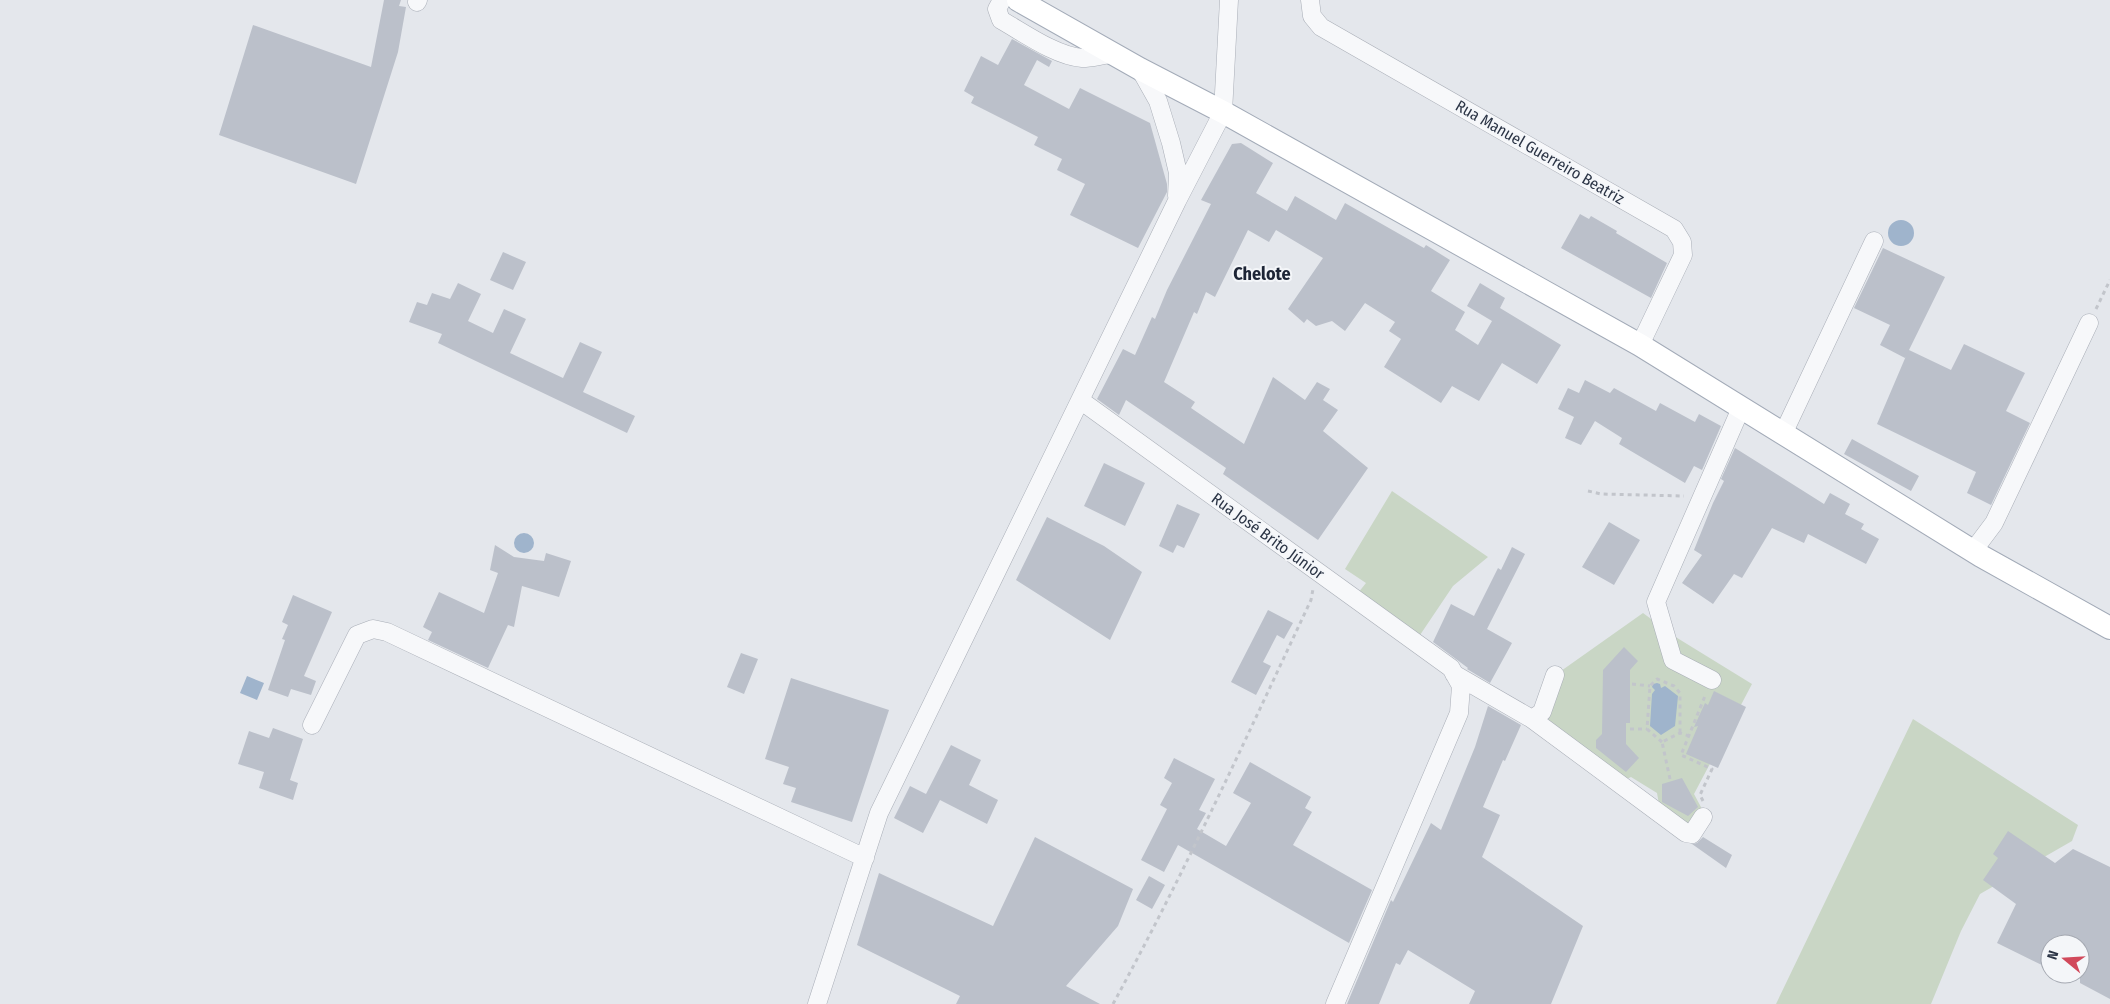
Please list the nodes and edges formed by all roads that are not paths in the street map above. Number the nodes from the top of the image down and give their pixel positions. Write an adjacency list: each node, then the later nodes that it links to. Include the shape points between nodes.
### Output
1 (1018, 0): 5 (main road)
2 (1228, 0): 7 (street)
3 (1310, 0): 11 (street, Rua Manuel Guerreiro Beatriz, via 1312,16 1321,27 1674,229 1682,242 1683,255)
4 (998, 7): 5 (street, via 1062,53 1084,58)
5 (1113, 54): 6 (main road)
6 (1140, 69): 7 (main road); 8 (street, via 1158,101 1171,144 1178,173)
7 (1223, 112): 8 (street); 11 (main road)
8 (1177, 201): 12 (street)
9 (1874, 241): 14 (street)
10 (2089, 323): 15 (street, via 1994,523)
11 (1640, 345): 13 (main road)
12 (1080, 400): 17 (street, Rua José Brito Júnior); 23 (street, via 879,813)
13 (1742, 408): 14 (main road); 19 (street, via 1656,602 1673,660)
14 (1783, 434): 15 (main road)
15 (1973, 551): 16 (main road)
16 (2110, 628)
17 (1454, 674): 20 (street, Rua José Brito Júnior); 25 (street, via 1461,686 1459,714)
18 (1555, 675): 20 (street, via 1542,712)
19 (1712, 680)
20 (1532, 719): 22 (street, Rua José Brito Júnior, via 1686,833 1692,834)
21 (312, 725): 23 (street, via 357,636 373,629 386,632)
22 (1702, 817)
23 (865, 858): 24 (street)
24 (817, 1004)
25 (1335, 1004)

